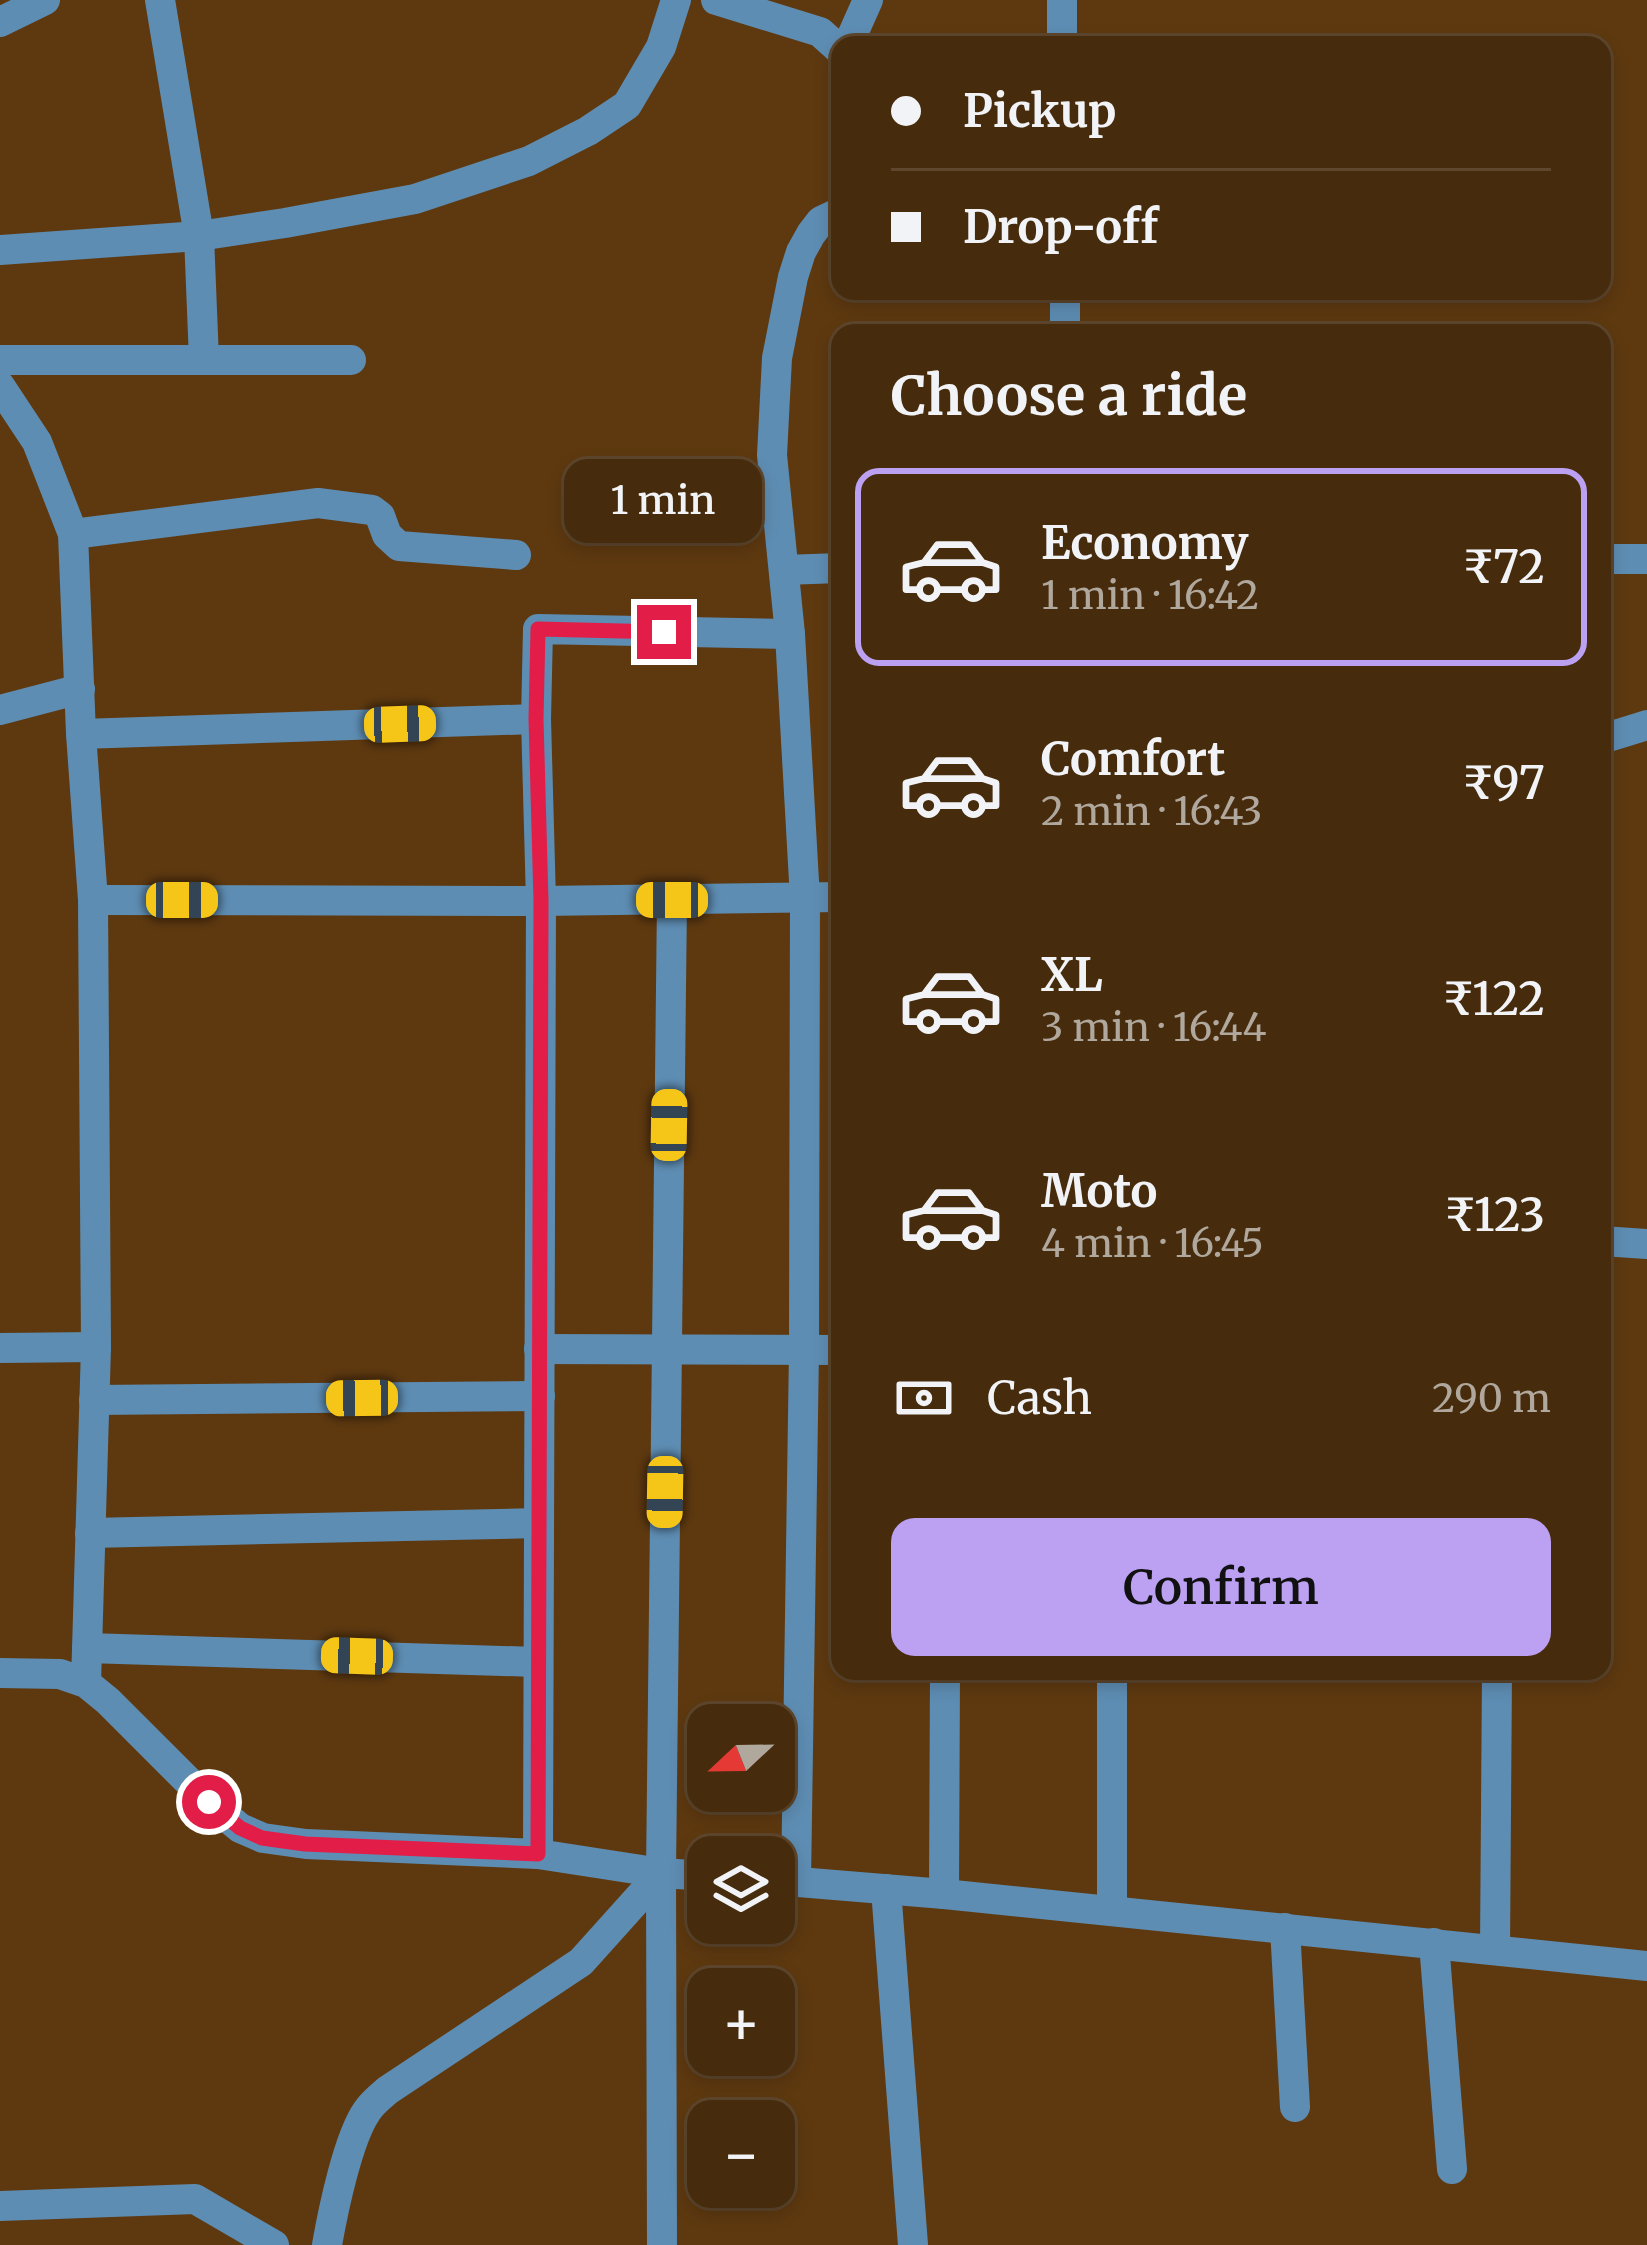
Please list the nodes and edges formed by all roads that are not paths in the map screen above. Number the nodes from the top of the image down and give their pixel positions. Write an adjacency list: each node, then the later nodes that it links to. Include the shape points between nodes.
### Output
1 (45, 0): 7 (street)
2 (160, 0): 12 (street)
3 (676, 0): 12 (street, via 661,47 627,105 529,161 415,199)
4 (716, 0): 10 (street)
5 (868, 0): 8 (street)
6 (1062, 0): 9 (street)
7 (0, 22)
8 (852, 36)
9 (1062, 36)
10 (831, 42)
11 (831, 216): 23 (street, via 800,252 777,358 772,455)
12 (199, 236): 13 (street); 15 (street)
13 (0, 250)
14 (0, 360): 15 (street)
15 (204, 360): 16 (street)
16 (351, 360)
17 (0, 386): 18 (street, via 38,442)
18 (73, 534): 19 (street, via 318,503 371,510 399,546); 25 (street)
19 (516, 555)
20 (1611, 559): 21 (street)
21 (1647, 559)
22 (831, 568): 23 (street)
23 (784, 570): 24 (street)
24 (790, 634): 27 (street, via 538,629); 32 (street)
25 (80, 689): 26 (street); 29 (street)
26 (0, 710)
27 (536, 719): 29 (street); 35 (street)
28 (1647, 724): 30 (street)
29 (81, 734): 33 (street)
30 (1611, 736)
31 (831, 898): 32 (street)
32 (805, 899): 34 (street); 42 (street)
33 (93, 900): 35 (street); 38 (street)
34 (672, 900): 35 (street); 41 (street)
35 (541, 901): 40 (street)
36 (1611, 1242): 37 (street)
37 (1647, 1244)
38 (95, 1347): 39 (street); 45 (street)
39 (0, 1348)
40 (539, 1349): 41 (street); 44 (street)
41 (667, 1350): 42 (street); 57 (street)
42 (804, 1350): 43 (street); 55 (street)
43 (831, 1350)
44 (539, 1396): 45 (street); 46 (street)
45 (94, 1400): 47 (street)
46 (539, 1523): 47 (street); 49 (street)
47 (90, 1533): 48 (street)
48 (87, 1648): 49 (street); 54 (street)
49 (537, 1661): 56 (street)
50 (0, 1673): 54 (street)
51 (945, 1680): 61 (street)
52 (1112, 1680): 62 (street)
53 (1496, 1680): 65 (street)
54 (86, 1683): 56 (street, via 209,1802 262,1838)
55 (787, 1836)
56 (538, 1854): 57 (street)
57 (661, 1873): 58 (street); 71 (street, via 581,1962 368,2108); 72 (street)
58 (687, 1875)
59 (795, 1882): 60 (street)
60 (886, 1888): 61 (street); 73 (street)
61 (944, 1894): 62 (street)
62 (1112, 1911): 63 (street)
63 (1285, 1928): 64 (street); 67 (street)
64 (1435, 1943): 65 (street); 68 (street)
65 (1495, 1949): 66 (street)
66 (1647, 1966)
67 (1294, 2107)
68 (1452, 2169)
69 (0, 2206): 70 (street, via 195,2199)
70 (274, 2245)
71 (327, 2245)
72 (662, 2245)
73 (913, 2245)

